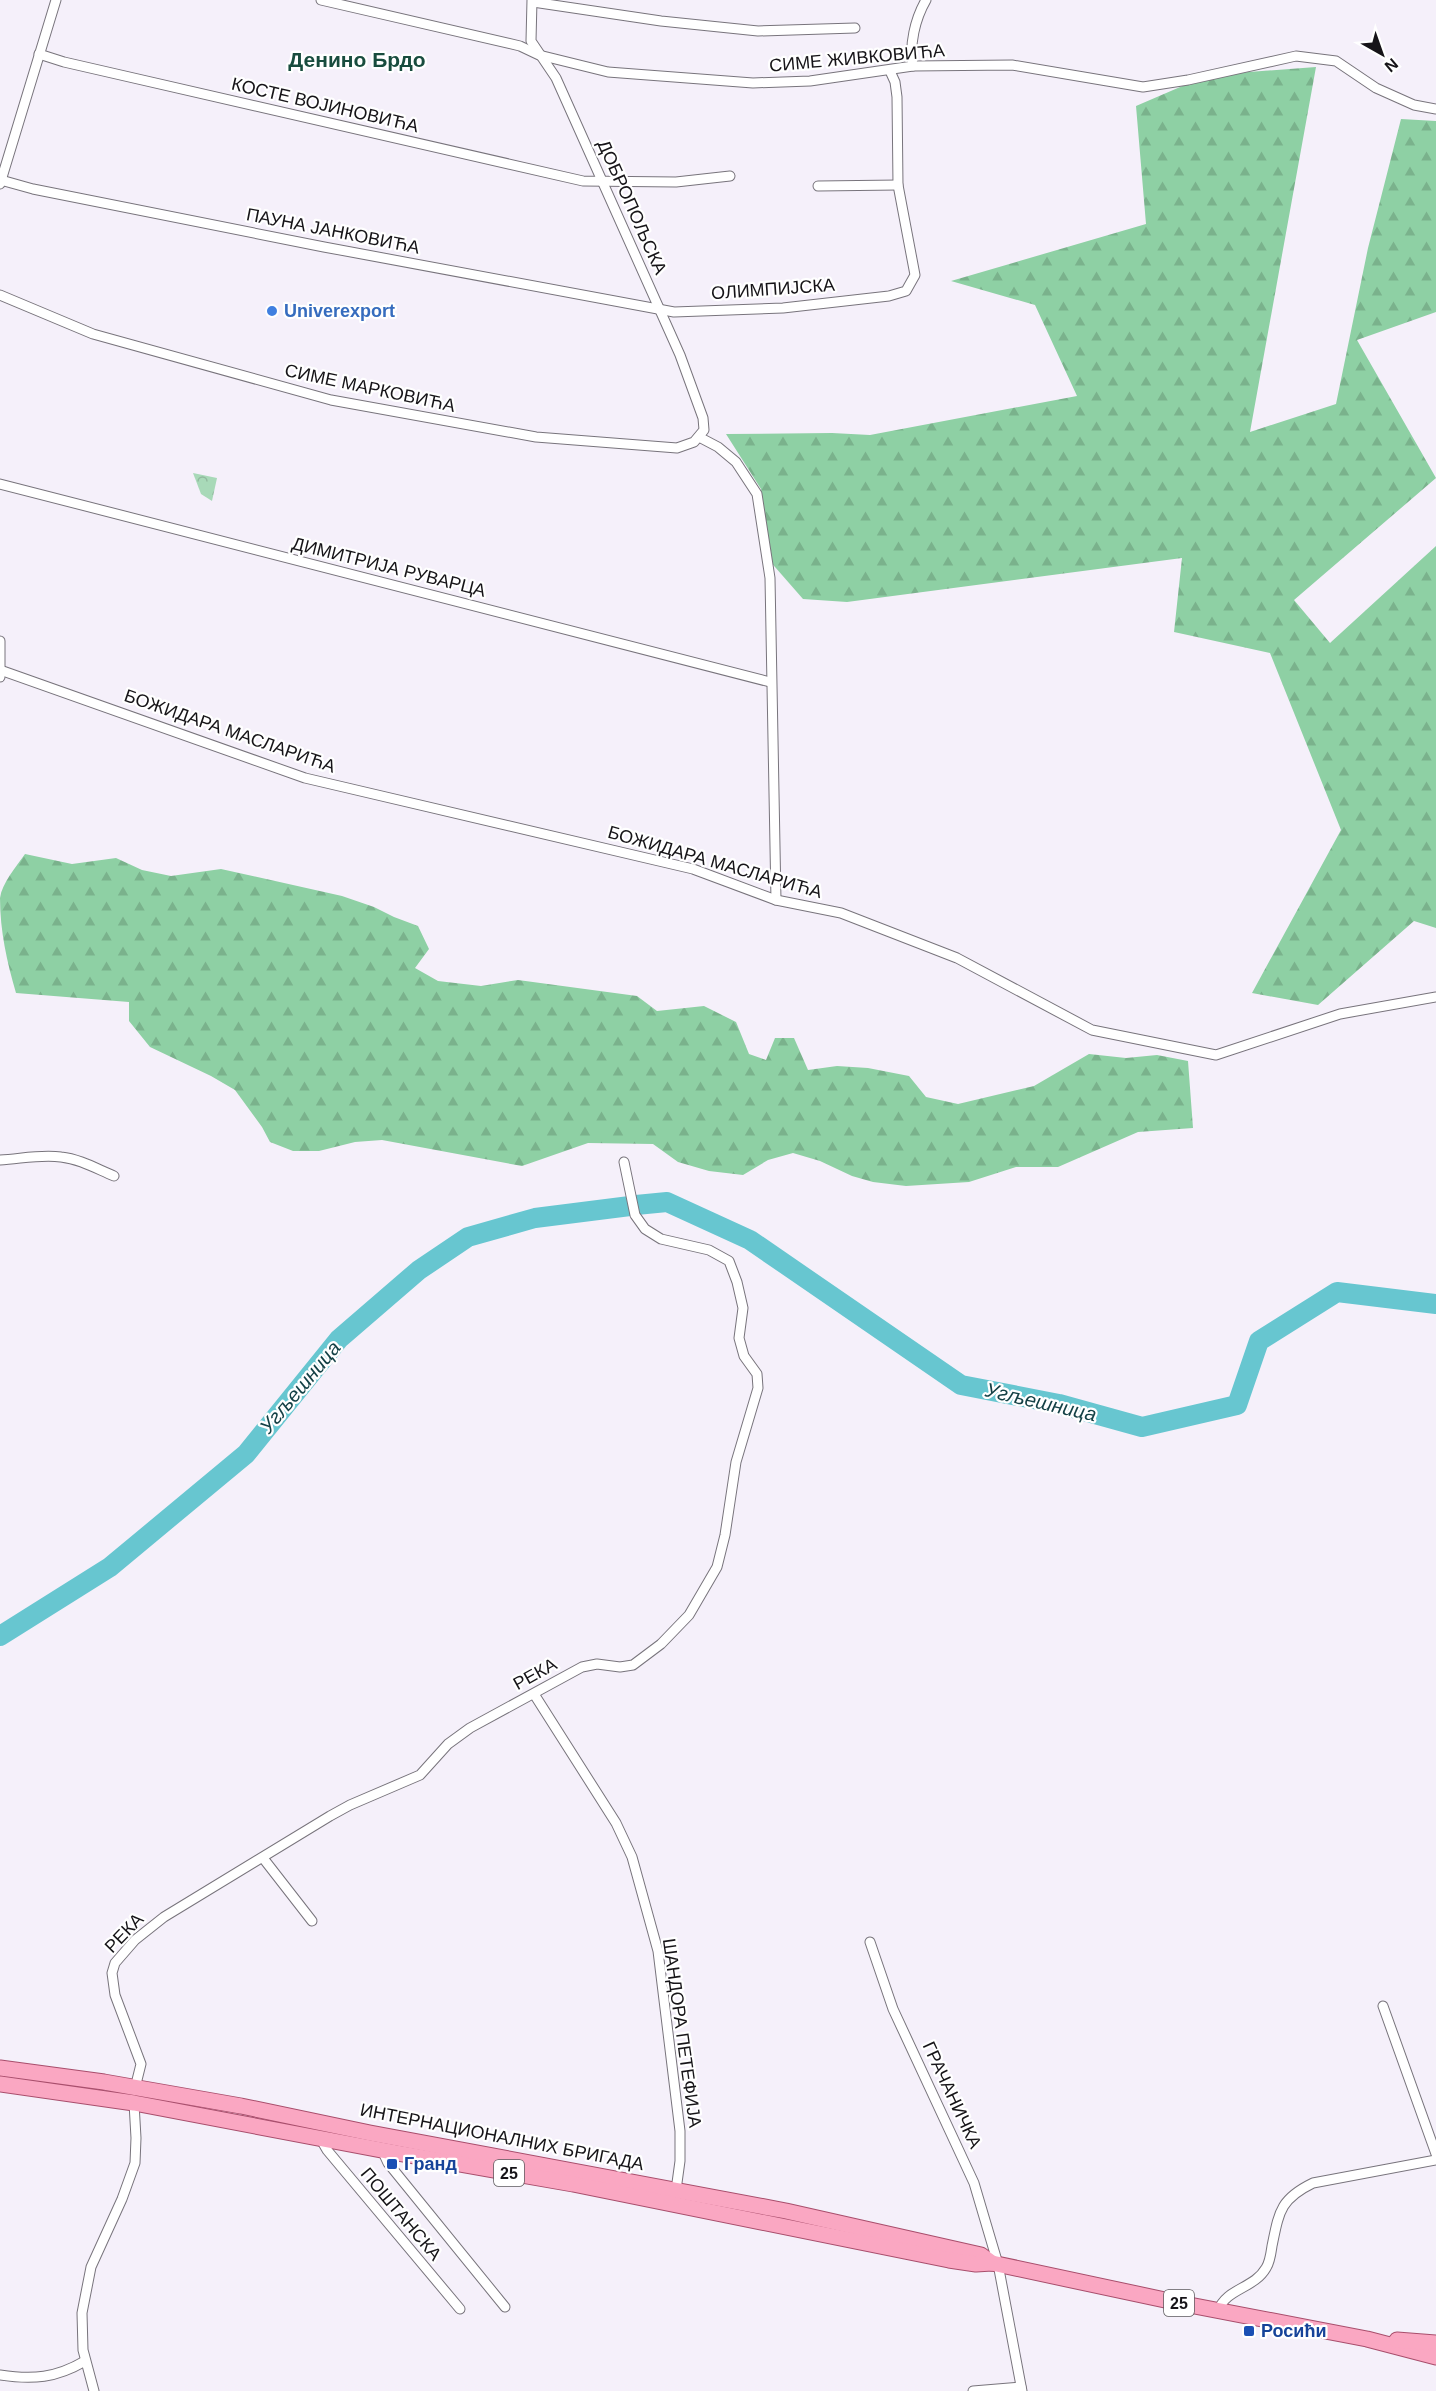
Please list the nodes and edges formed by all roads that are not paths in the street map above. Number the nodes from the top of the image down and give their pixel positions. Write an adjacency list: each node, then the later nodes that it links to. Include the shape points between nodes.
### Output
1 (57, 0): 6 (street)
2 (321, 0): 7 (street, СИМЕ ЖИВКОВИЋА, via 520,46)
3 (926, 0): 8 (street, via 916,22)
4 (532, 1): 5 (street, via 759,31); 7 (street, ДОБРОПОЉСКА, via 531,41)
5 (855, 28)
6 (39, 54): 12 (street); 13 (street, КОСТЕ ВОЈИНОВИЋА, via 64,63 537,171)
7 (539, 55): 9 (street, СИМЕ ЖИВКОВИЋА, via 608,72 753,83); 13 (street, ДОБРОПОЉСКА, via 556,78)
8 (913, 66): 9 (street, СИМЕ ЖИВКОВИЋА); 10 (street, СИМЕ ЖИВКОВИЋА, via 1012,65 1143,87 1296,56 1336,60 1376,88)
9 (890, 71): 14 (street, via 897,97)
10 (1436, 110)
11 (730, 176): 13 (street, КОСТЕ ВОЈИНОВИЋА, via 676,182)
12 (1, 182): 17 (street, ПАУНА ЈАНКОВИЋА, via 324,247)
13 (604, 182): 17 (street, ДОБРОПОЉСКА)
14 (898, 185): 15 (street); 17 (street, ОЛИМПИЈСКА, via 915,275 906,291 783,308 674,312)
15 (818, 186)
16 (0, 295): 18 (street, СИМЕ МАРКОВИЋА, via 93,334 331,400 536,437 677,448 694,442)
17 (659, 308): 18 (street, ДОБРОПОЉСКА, via 703,418)
18 (701, 434): 22 (street, via 736,462 758,494 770,579)
19 (0, 484): 22 (street, ДИМИТРИЈА РУВАРЦА)
20 (0, 641): 21 (street)
21 (0, 672): 23 (street, БОЖИДАРА МАСЛАРИЋА, via 305,778 693,869)
22 (770, 682): 23 (street)
23 (776, 900): 24 (street, БОЖИДАРА МАСЛАРИЋА, via 842,913 957,958 1092,1030 1216,1055 1340,1014)
24 (1436, 997)
25 (0, 1160): 27 (street, via 62,1157)
26 (624, 1162): 28 (street, РЕКА, via 635,1215 645,1229 661,1239 708,1250 729,1260 743,1308 738,1338 744,1356 758,1374 758,1388 736,1462 717,1567 689,1615 662,1644 633,1665 582,1667)
27 (114, 1176)
28 (534, 1694): 29 (street, РЕКА, via 458,1736 420,1775 350,1805); 41 (street, ШАНДОРА ПЕТЕФИЈА, via 616,1823 632,1857 658,1951 680,2131)
29 (263, 1858): 30 (street); 35 (street, РЕКА, via 164,1917 115,1963 115,1995 141,2064)
30 (312, 1921)
31 (870, 1942): 42 (street, ГРАЧАНИЧКА, via 893,2009 974,2183)
32 (1383, 2006): 39 (street)
33 (0, 2068): 35 (main road, ИНТЕРНАЦИОНАЛНИХ БРИГАДА / 25)
34 (0, 2084): 36 (main road, ИНТЕРНАЦИОНАЛНИХ БРИГАДА / 25)
35 (135, 2088): 36 (main road); 41 (main road, ИНТЕРНАЦИОНАЛНИХ БРИГАДА / 25)
36 (134, 2103): 37 (main road, ИНТЕРНАЦИОНАЛНИХ БРИГАДА / 25); 49 (street, via 135,2163 91,2267 82,2313)
37 (320, 2138): 38 (main road, ИНТЕРНАЦИОНАЛНИХ БРИГАДА / 25); 44 (street, ПОШТАНСКА)
38 (382, 2150): 42 (main road, ИНТЕРНАЦИОНАЛНИХ БРИГАДА / 25, via 949,2260); 43 (street, via 388,2163)
39 (1436, 2154)
40 (1436, 2160): 45 (street, via 1313,2183 1296,2191 1280,2211 1266,2269 1254,2282 1224,2299)
41 (676, 2190): 42 (main road, ИНТЕРНАЦИОНАЛНИХ БРИГАДА / 25, via 981,2255)
42 (995, 2264): 45 (main road, ИНТЕРНАЦИОНАЛНИХ БРИГАДА / 25); 51 (street, ГРАЧАНИЧКА)
43 (505, 2307)
44 (460, 2309)
45 (1218, 2311): 46 (main road, ИНТЕРНАЦИОНАЛНИХ БРИГАДА / 25)
46 (1367, 2339): 47 (main road, ИНТЕРНАЦИОНАЛНИХ БРИГАДА / 25); 48 (main road, ИНТЕРНАЦИОНАЛНИХ БРИГАДА / 25)
47 (1436, 2343)
48 (1436, 2357)
49 (85, 2361): 50 (street, via 65,2373 43,2377); 52 (street)
50 (0, 2375)
51 (1022, 2389): 53 (street)
52 (94, 2391)
53 (973, 2391)

